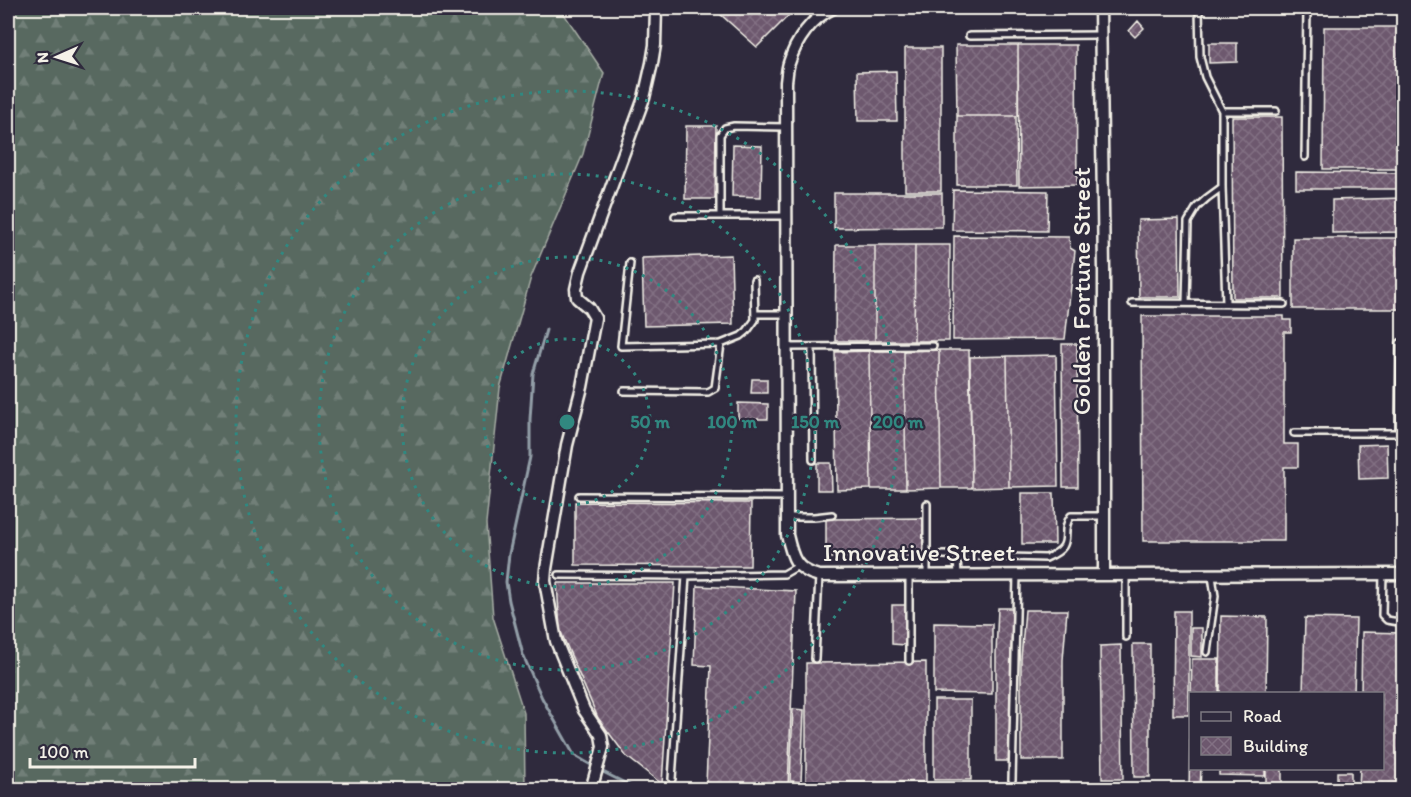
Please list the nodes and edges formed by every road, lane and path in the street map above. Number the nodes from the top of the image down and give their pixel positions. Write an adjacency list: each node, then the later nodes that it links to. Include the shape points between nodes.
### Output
1 (656, 8): 61 (street, via 655,45 645,98 576,289 577,298 595,318 567,445 545,581 556,641 584,710 603,741)
2 (833, 8): 10 (street, Innovative Street, via 813,20 789,63)
3 (1100, 8): 6 (street, Golden Fortune Street)
4 (1199, 8): 8 (lane, via 1200,57)
5 (1307, 8): 11 (lane)
6 (1101, 35): 7 (lane); 37 (street, Golden Fortune Street)
7 (969, 36)
8 (1222, 111): 9 (lane); 12 (lane)
9 (1276, 111)
10 (786, 128): 14 (lane, via 724,128 720,135); 15 (street, Innovative Street)
11 (1305, 157)
12 (1222, 187): 19 (lane, via 1197,207 1188,222); 20 (lane)
13 (675, 216): 14 (lane)
14 (720, 216): 15 (lane)
15 (786, 216): 23 (street, Innovative Street)
16 (630, 263): 25 (lane, via 621,346)
17 (754, 280): 22 (lane)
18 (1132, 303): 19 (lane)
19 (1186, 303): 20 (lane)
20 (1226, 303): 21 (lane)
21 (1284, 304)
22 (754, 314): 23 (lane); 25 (lane, via 755,320 747,331)
23 (787, 314): 27 (street, Innovative Street)
24 (1400, 343): 31 (lane)
25 (721, 344): 29 (lane, via 715,388 708,392)
26 (933, 346): 28 (lane)
27 (787, 347): 28 (lane); 34 (street, Innovative Street)
28 (812, 347): 32 (lane)
29 (624, 391)
30 (1294, 433): 31 (lane)
31 (1401, 433)
32 (813, 460)
33 (579, 496): 34 (lane)
34 (788, 497): 38 (street, Innovative Street)
35 (927, 504): 51 (lane)
36 (832, 515): 38 (lane)
37 (1104, 516): 40 (lane, via 1071,516 1066,522 1066,541 1058,553 1046,558); 46 (street, Golden Fortune Street)
38 (787, 517): 41 (street, Innovative Street, via 787,535)
39 (943, 555): 40 (lane)
40 (957, 556): 52 (lane)
41 (798, 566): 48 (lane, via 784,574); 49 (street, Innovative Street)
42 (1383, 574): 43 (street, Innovative Street); 53 (street, Innovative Street); 54 (lane, via 1382,615)
43 (1404, 574)
44 (559, 575): 48 (lane)
45 (1017, 575): 46 (street, Innovative Street); 52 (street, Innovative Street); 60 (lane)
46 (1104, 575): 47 (street, Innovative Street)
47 (1126, 575): 53 (street, Innovative Street); 55 (lane)
48 (686, 576): 59 (lane)
49 (819, 576): 50 (street, Innovative Street); 57 (lane)
50 (909, 576): 51 (street, Innovative Street); 58 (lane)
51 (927, 576): 52 (street, Innovative Street)
52 (958, 576)
53 (1212, 576): 56 (lane, via 1215,596)
54 (1404, 623)
55 (1126, 637)
56 (1208, 652)
57 (815, 659)
58 (909, 661)
59 (672, 779)
60 (1012, 780)
61 (591, 789)

